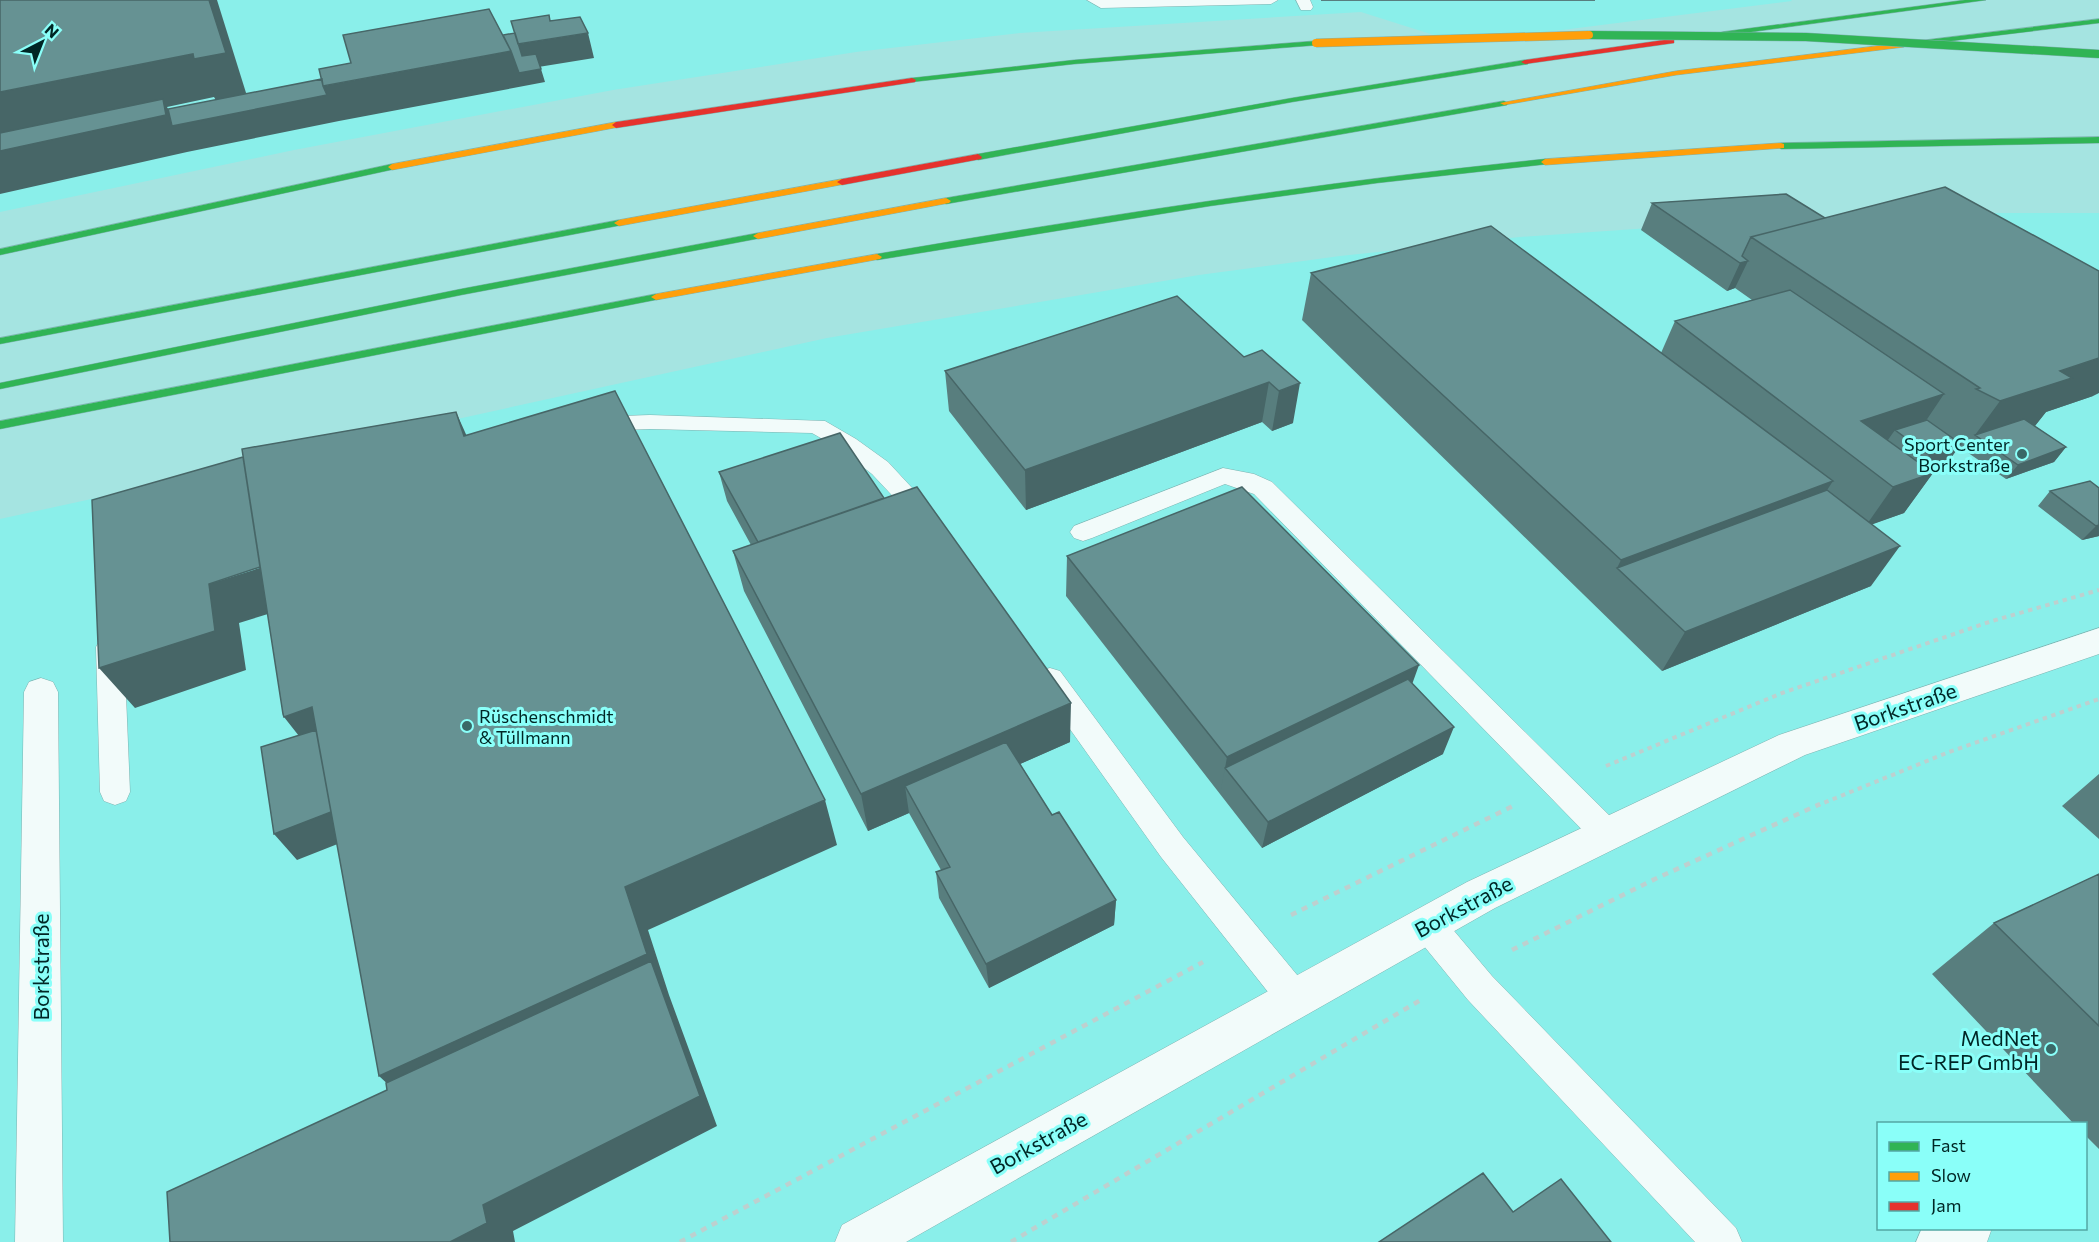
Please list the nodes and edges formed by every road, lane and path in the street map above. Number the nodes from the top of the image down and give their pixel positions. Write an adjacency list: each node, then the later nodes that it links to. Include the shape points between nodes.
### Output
1 (1094, 0): 2 (lane, via 1101,4)
2 (1271, 0)
3 (1927, 0): 5 (highway)
4 (1982, 0): 5 (highway)
5 (1912, 8): 10 (highway, via 1488,67 452,253)
6 (2099, 21): 11 (highway, via 1676,74 1130,167 461,292)
7 (2099, 54): 9 (highway, bridge, via 1741,34 1480,35 1113,57 674,115 362,174)
8 (2099, 140): 12 (highway, via 1790,145 1552,162 1358,183 1134,214 839,264)
9 (0, 252)
10 (0, 340)
11 (0, 386)
12 (0, 425)
13 (566, 425): 15 (lane, via 650,422 817,426 880,468)
14 (1083, 532): 22 (lane, via 1223,476 1263,488)
15 (941, 534)
16 (2099, 590): 22 (path, via 1992,621 1782,693)
17 (109, 625): 23 (lane)
18 (2099, 641): 24 (street, Borkstraße, via 1792,744)
19 (1032, 654): 26 (lane, via 1172,848)
20 (41, 692): 30 (street, Borkstraße)
21 (2099, 699): 27 (path, via 1853,789 1606,901)
22 (1558, 785): 24 (lane); 26 (path)
23 (115, 792)
24 (1607, 834): 25 (street, Borkstraße)
25 (1427, 924): 27 (lane); 28 (street, Borkstraße)
26 (1247, 938): 28 (lane); 31 (path)
27 (1468, 972): 33 (path); 34 (lane)
28 (1295, 999): 32 (street, Borkstraße)
29 (1968, 1230): 35 (lane)
30 (39, 1242)
31 (680, 1242)
32 (859, 1242)
33 (1011, 1242)
34 (1722, 1242)
35 (1936, 1242)

